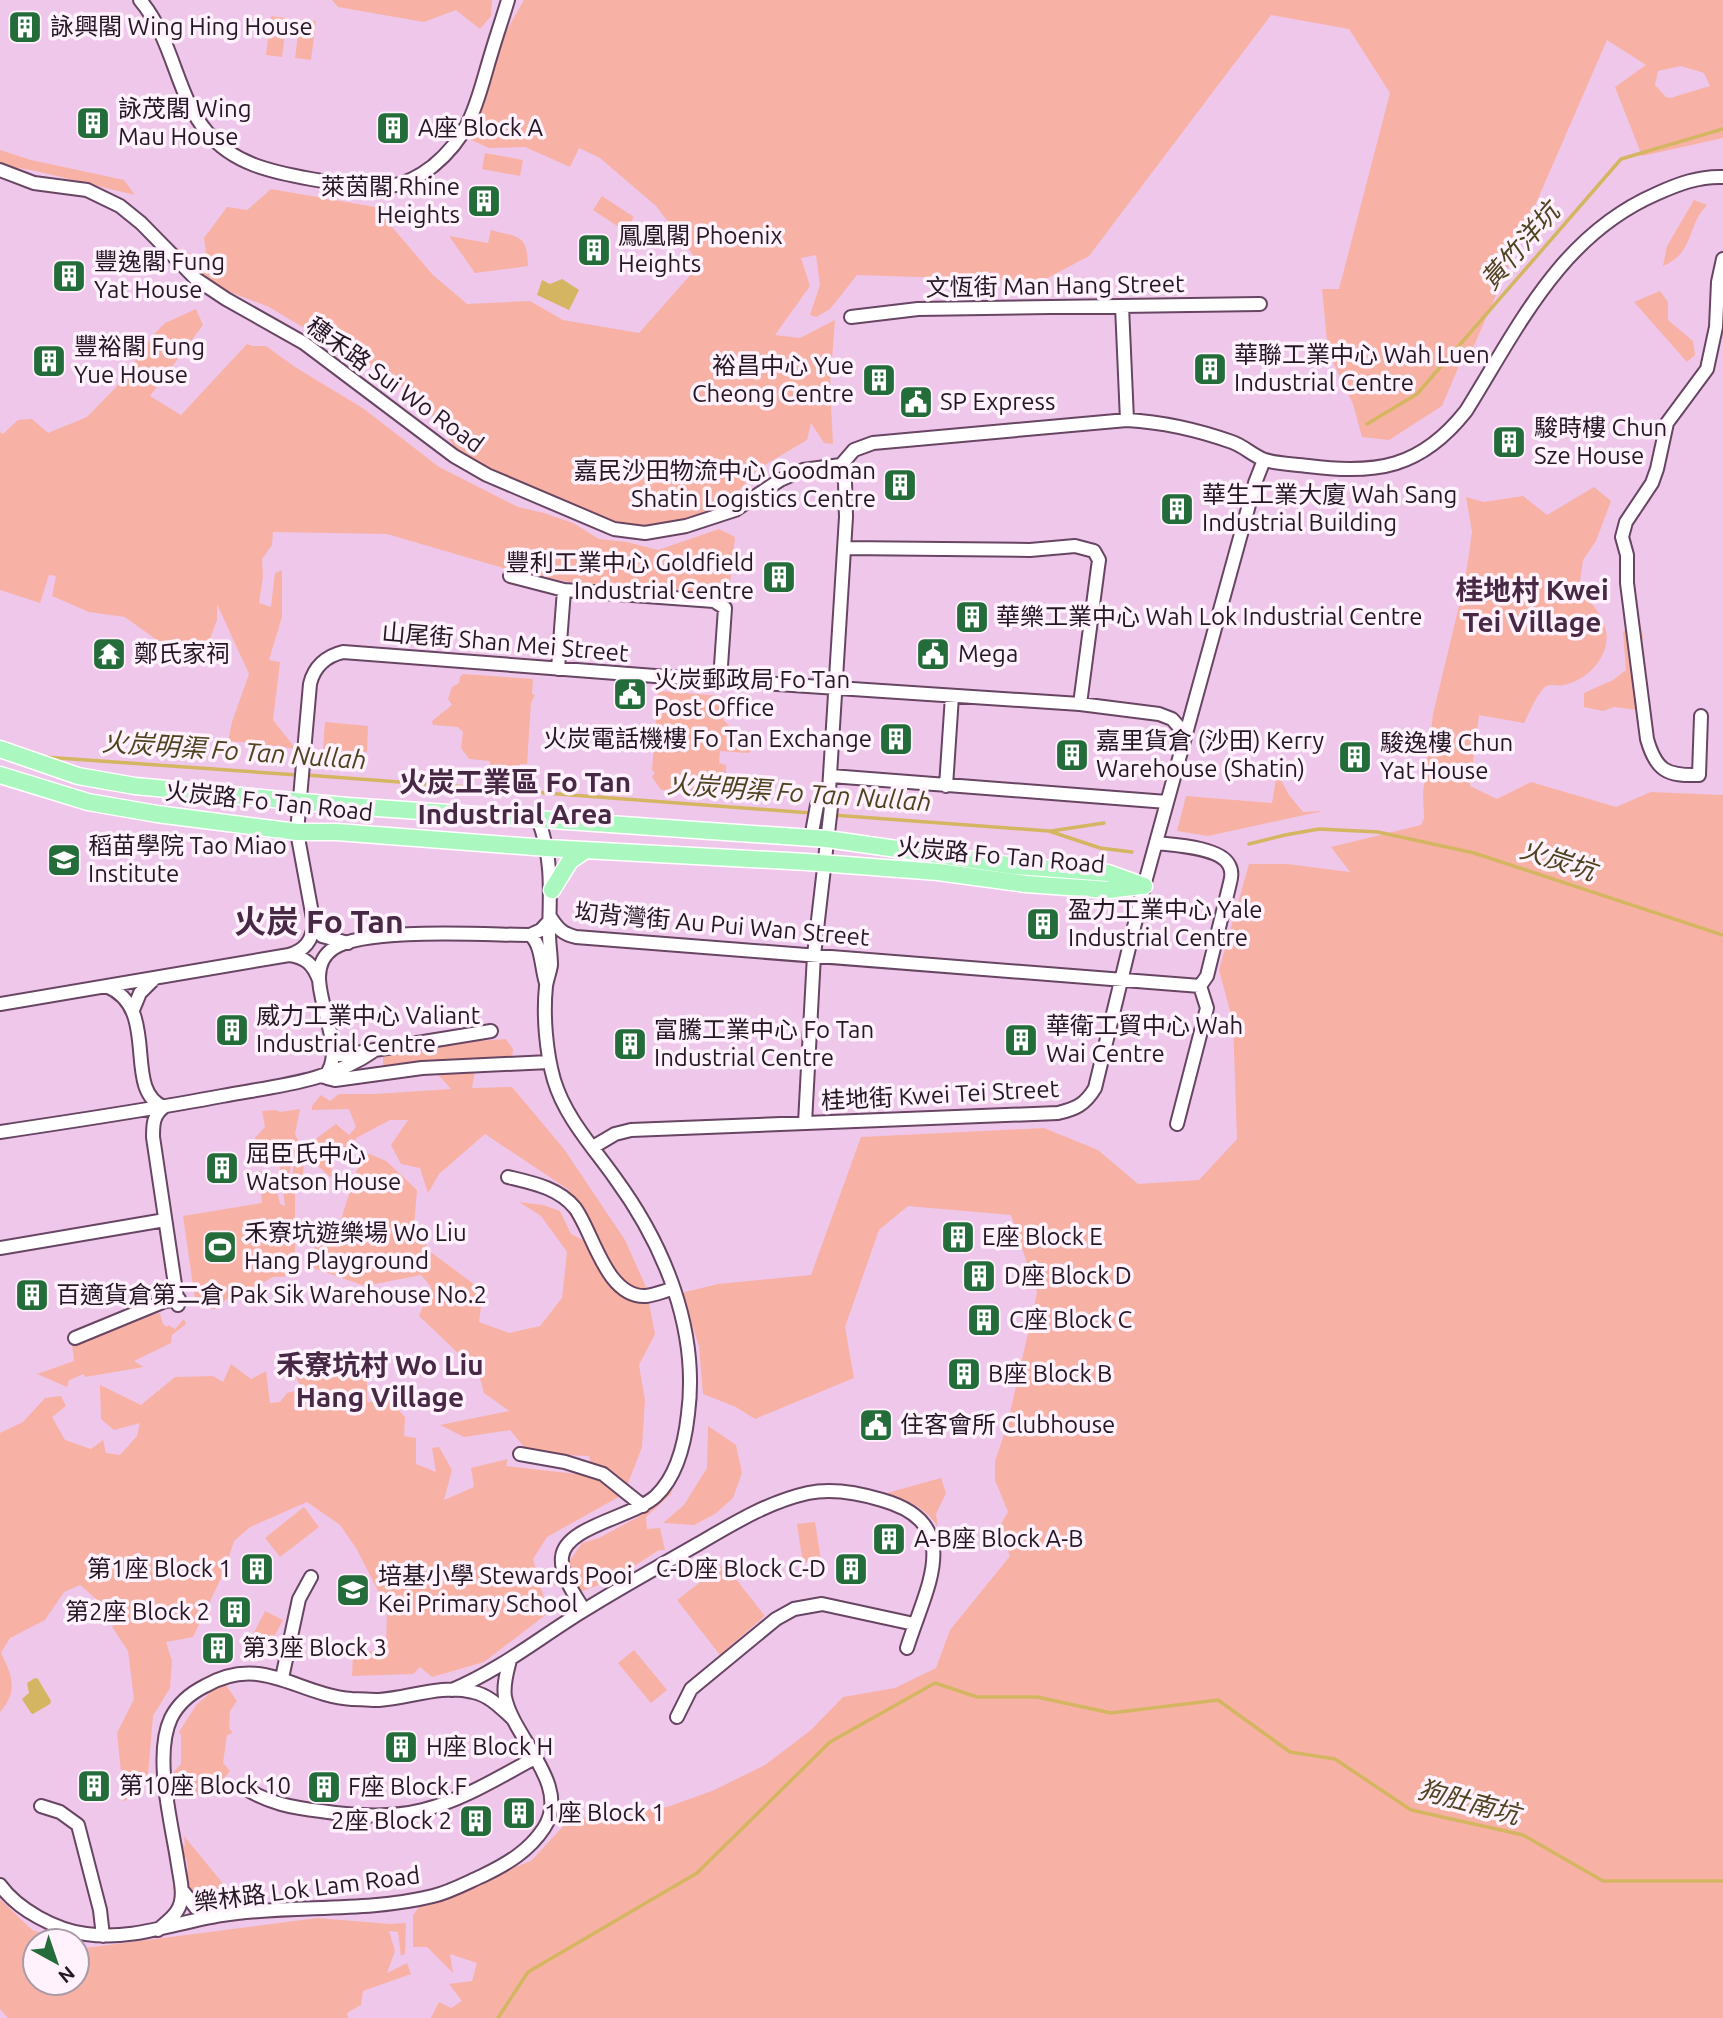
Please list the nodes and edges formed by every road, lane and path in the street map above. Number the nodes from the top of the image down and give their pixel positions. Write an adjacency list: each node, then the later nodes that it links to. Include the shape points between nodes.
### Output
1 (140, 0): 2 (street, via 161,30 194,114 229,154 292,176 380,187 411,180 459,141 471,120)
2 (508, 0)
3 (0, 170): 11 (street, 穗禾路 Sui Wo Road, via 34,183 87,191 120,206 196,279 304,343 454,456 487,475 614,529 645,533 686,526 735,510 803,470)
4 (1723, 177): 10 (street, via 1686,182 1648,197 1579,245 1538,295 1466,411 1431,446 1369,470)
5 (1723, 259): 20 (street, via 1707,369 1667,423 1652,483 1626,522 1622,537 1647,738 1661,767 1674,775 1699,775)
6 (1260, 304): 7 (street, 文恆街 Man Hang Street)
7 (1122, 306): 8 (street, 文恆街 Man Hang Street, via 918,309); 9 (street)
8 (851, 317)
9 (1127, 420): 10 (street, via 1160,422 1235,443); 11 (street, via 873,443 854,450)
10 (1264, 460): 21 (street, 桂地街 Kwei Tei Street)
11 (841, 465): 12 (street, via 846,493)
12 (845, 548): 17 (street); 19 (street, via 1030,550 1075,546 1094,551 1099,560)
13 (510, 576): 14 (street)
14 (564, 590): 15 (street); 16 (street, via 714,601 725,608)
15 (558, 669): 16 (street, 山尾街 Shan Mei Street); 26 (street, 山尾街 Shan Mei Street, via 335,654 321,663 312,677)
16 (720, 680): 17 (street, 山尾街 Shan Mei Street)
17 (836, 687): 18 (street, 山尾街 Shan Mei Street); 24 (street)
18 (952, 696): 19 (street, 山尾街 Shan Mei Street); 25 (street)
19 (1080, 704): 21 (street, 山尾街 Shan Mei Street, via 1159,714 1172,719)
20 (1701, 716)
21 (1184, 738): 27 (street, 桂地街 Kwei Tei Street)
22 (0, 749): 26 (main road, 火炭路 Fo Tan Road, via 87,777 135,786)
23 (0, 775): 30 (main road, 火炭路 Fo Tan Road, via 88,802)
24 (831, 776): 25 (street); 29 (street)
25 (946, 786): 27 (street)
26 (299, 802): 28 (main road, 火炭路 Fo Tan Road); 30 (street, 山尾街 Shan Mei Street)
27 (1167, 802): 31 (street, 桂地街 Kwei Tei Street)
28 (538, 819): 29 (main road, 火炭路 Fo Tan Road); 32 (street)
29 (820, 831): 34 (street); 35 (main road, 火炭路 Fo Tan Road, via 1015,866 1108,873)
30 (296, 832): 32 (main road, 火炭路 Fo Tan Road); 38 (street, 山尾街 Shan Mei Street)
31 (1156, 843): 35 (street, 桂地街 Kwei Tei Street); 48 (street, via 1217,854 1232,873 1207,976)
32 (547, 848): 33 (main road, 火炭路 Fo Tan Road); 36 (street)
33 (586, 850): 34 (main road, 火炭路 Fo Tan Road); 36 (main road, via 570,860)
34 (824, 863): 35 (main road, 火炭路 Fo Tan Road, via 1109,890); 42 (street)
35 (1144, 886): 44 (street, 桂地街 Kwei Tei Street)
36 (552, 890): 37 (street)
37 (551, 918): 39 (street, 㘭背灣街 Au Pui Wan Street); 42 (street, 㘭背灣街 Au Pui Wan Street, via 558,929 576,937); 46 (street, via 551,969)
38 (314, 924): 40 (street, via 322,936); 41 (street, via 309,942)
39 (530, 934): 40 (street, via 426,934); 46 (street, via 537,942)
40 (348, 943): 45 (street, via 337,946 322,961)
41 (289, 955): 43 (street); 45 (street, via 307,961)
42 (814, 955): 44 (street, 㘭背灣街 Au Pui Wan Street); 57 (street)
43 (156, 978): 47 (street); 50 (street, via 140,993)
44 (1120, 981): 48 (street, 㘭背灣街 Au Pui Wan Street); 57 (street, 桂地街 Kwei Tei Street, via 1094,1088 1076,1109)
45 (320, 983): 53 (street)
46 (546, 983): 54 (street)
47 (105, 986): 49 (street); 50 (street, via 122,995)
48 (1200, 986): 58 (street, via 1206,1008)
49 (0, 1004)
50 (133, 1010): 56 (street, via 145,1086 153,1101)
51 (491, 1031): 52 (street)
52 (375, 1050): 53 (street); 55 (street)
53 (333, 1053): 55 (street)
54 (549, 1062): 55 (street, via 422,1068 335,1080); 60 (street, via 562,1103)
55 (324, 1077): 56 (street)
56 (164, 1107): 59 (street); 62 (street, via 154,1119 153,1137)
57 (805, 1123): 60 (street, 桂地街 Kwei Tei Street, via 631,1130)
58 (1177, 1124)
59 (0, 1132)
60 (593, 1147): 64 (street, via 646,1222)
61 (509, 1177): 64 (street, via 556,1190 575,1209 612,1277 625,1289 643,1296)
62 (165, 1220): 63 (street); 65 (street, via 179,1302 164,1301)
63 (0, 1248)
64 (672, 1289): 67 (street, via 689,1348 688,1419 672,1473 660,1492)
65 (75, 1338)
66 (520, 1454): 67 (street, via 603,1474)
67 (643, 1506): 69 (street, via 566,1545 562,1566)
68 (311, 1577): 73 (street, via 299,1599)
69 (584, 1610): 70 (street, via 764,1507 811,1493 840,1492 898,1504 911,1510 929,1532 933,1569); 72 (street)
70 (914, 1624): 71 (street); 75 (street, via 822,1604 794,1609 691,1689)
71 (907, 1648)
72 (510, 1660): 74 (street); 76 (street, 樂林路 Lok Lam Road, via 505,1696)
73 (282, 1678): 74 (street, via 329,1696 378,1700); 81 (street, via 256,1673 218,1678 195,1691 170,1719 163,1763)
74 (452, 1689): 76 (street, via 475,1692)
75 (677, 1717)
76 (513, 1718): 77 (street, 樂林路 Lok Lam Road)
77 (535, 1758): 78 (street, via 461,1797 421,1810 374,1815 275,1803); 82 (street, 樂林路 Lok Lam Road, via 551,1786 546,1824 533,1843 496,1869 435,1895 390,1904)
78 (245, 1788)
79 (41, 1805): 84 (street, via 78,1825)
80 (0, 1885): 84 (street, 樂林路 Lok Lam Road, via 16,1902 53,1924)
81 (182, 1890): 82 (street, via 196,1908); 83 (street, via 177,1913)
82 (219, 1916): 83 (street, 樂林路 Lok Lam Road)
83 (157, 1931): 84 (street, 樂林路 Lok Lam Road)
84 (103, 1936)

